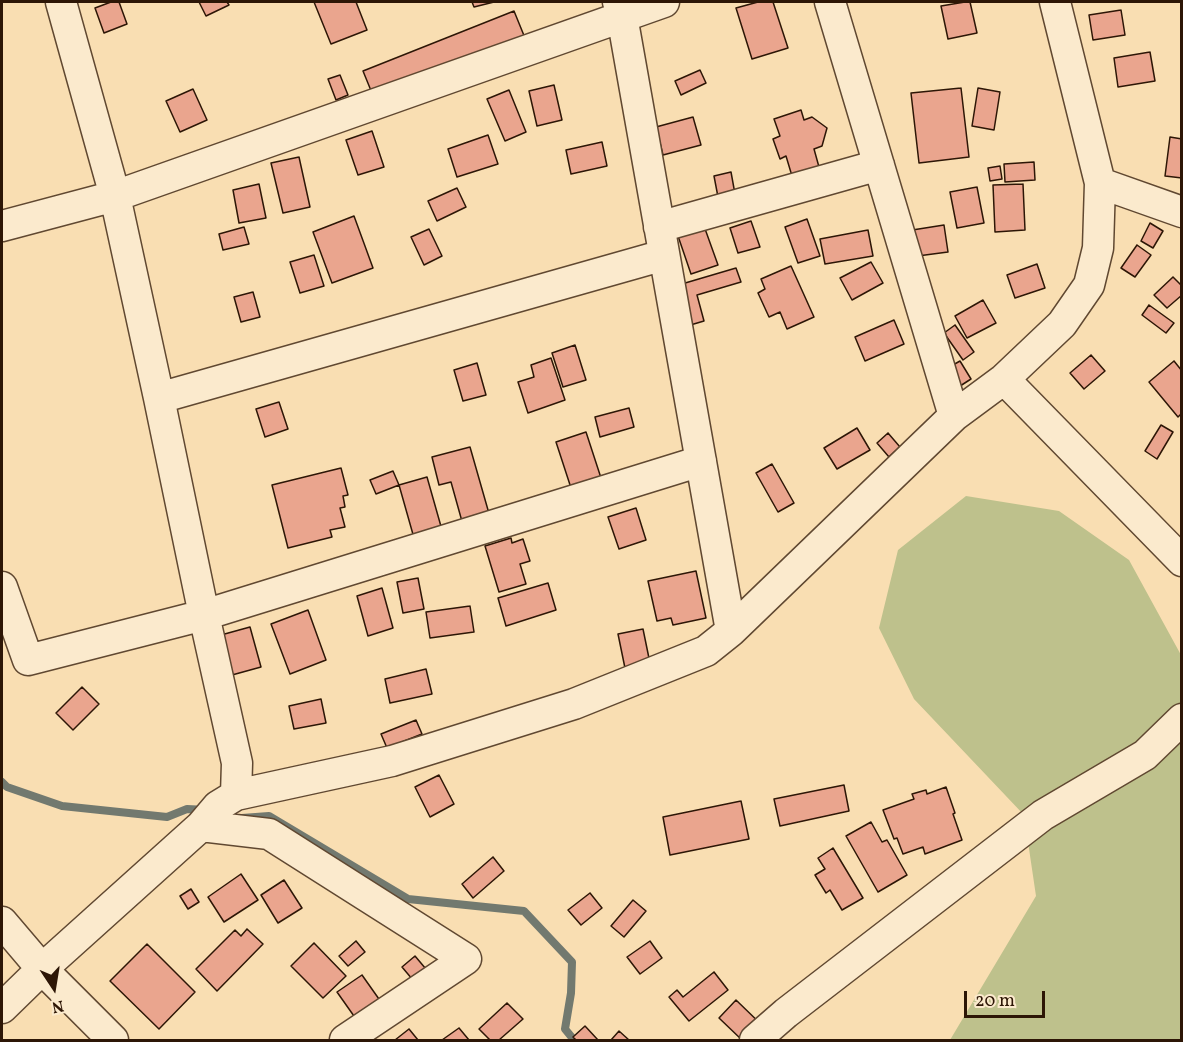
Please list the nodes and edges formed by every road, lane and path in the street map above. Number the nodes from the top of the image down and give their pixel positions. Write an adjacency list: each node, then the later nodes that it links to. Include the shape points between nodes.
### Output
1 (61, 2): 8 (street)
2 (664, 2): 5 (street)
3 (830, 2): 6 (street)
4 (1055, 2): 7 (street)
5 (620, 9): 8 (street); 11 (street)
6 (879, 165): 11 (street); 14 (street)
7 (1100, 183): 9 (street); 12 (street, via 1098,248 1089,285 1062,324)
8 (115, 196): 10 (street); 13 (street)
9 (1182, 212)
10 (2, 226)
11 (662, 241): 13 (street); 15 (street)
12 (1004, 379): 14 (street); 16 (street)
13 (159, 398): 18 (street)
14 (954, 416): 19 (street)
15 (701, 461): 18 (street); 19 (street)
16 (1182, 561)
17 (2, 587): 18 (street, via 28,660)
18 (204, 615): 21 (street, via 237,763)
19 (731, 631): 21 (street, via 706,651 574,704)
20 (1182, 719): 27 (street, via 1145,755 1043,815)
21 (215, 811): 23 (street); 26 (street, via 269,834 466,959)
22 (2, 922): 23 (street)
23 (42, 969): 24 (street); 25 (street)
24 (2, 1008)
25 (113, 1041)
26 (345, 1041)
27 (755, 1041)

